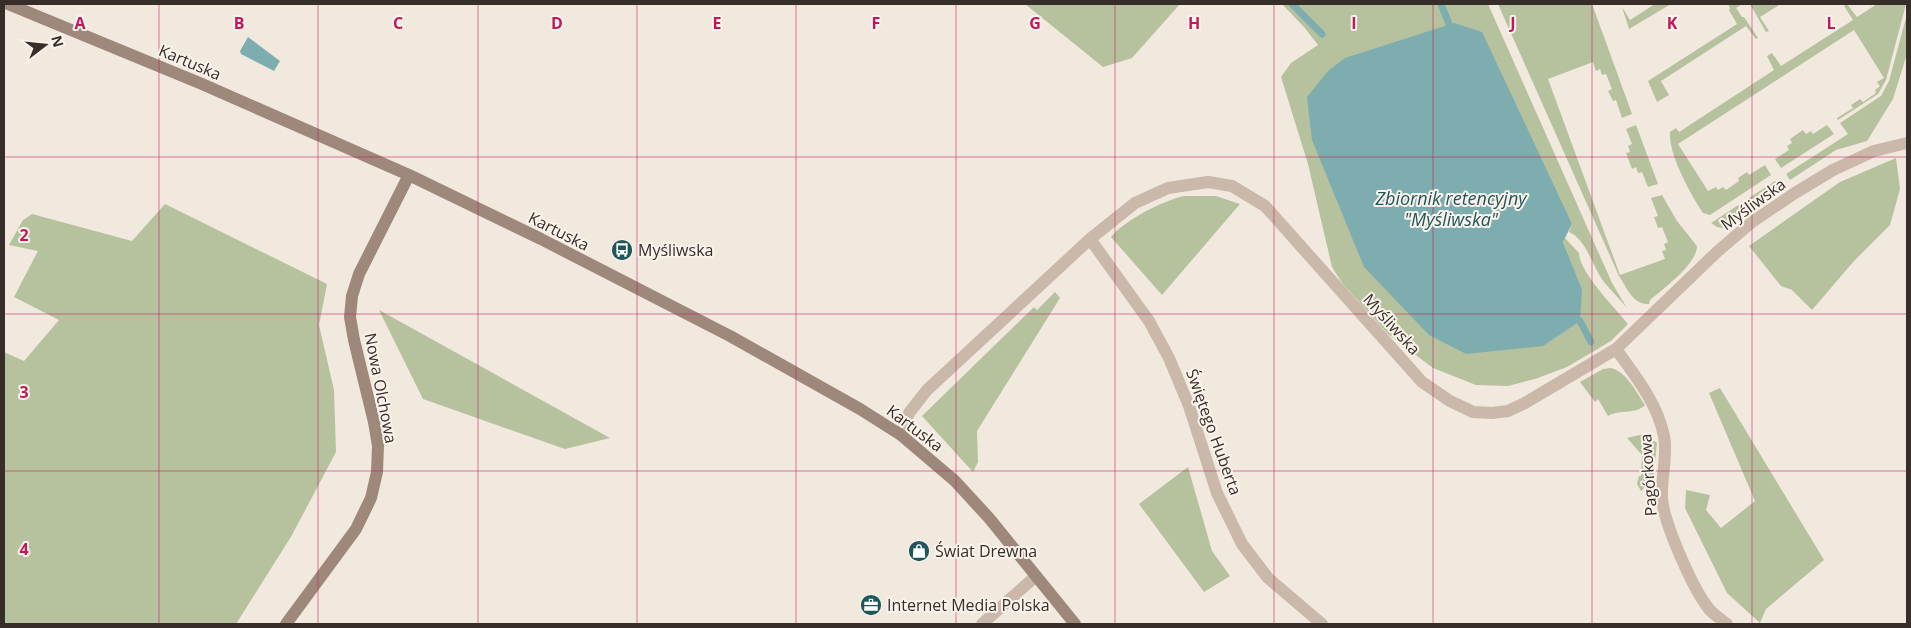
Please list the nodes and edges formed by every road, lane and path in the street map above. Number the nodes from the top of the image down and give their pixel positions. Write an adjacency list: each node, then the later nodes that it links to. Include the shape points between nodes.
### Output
1 (8, 4): 3 (street, Kartuska, via 211,88)
2 (1907, 144): 5 (street, Myśliwska, via 1874,151 1832,170 1752,222)
3 (408, 175): 6 (street, Kartuska, via 730,336); 8 (street, Nowa Olchowa, via 359,274 352,296 350,317 378,446 372,498 356,529)
4 (1090, 239): 5 (street, Myśliwska, via 1135,203 1168,188 1208,182 1232,186 1265,206 1422,382 1473,412 1508,411); 6 (street, Myśliwska, via 927,390 909,413); 11 (street, Świętego Huberta, via 1149,321 1169,358 1189,406 1217,493 1242,544 1268,578)
5 (1616, 349): 12 (street, Pagórkowa, via 1658,414 1664,437 1662,498 1666,522 1694,584 1709,609)
6 (900, 435): 7 (street, Kartuska, via 956,481)
7 (1036, 576): 9 (street); 10 (street, Kartuska)
8 (286, 624)
9 (982, 624)
10 (1075, 624)
11 (1322, 624)
12 (1726, 624)

